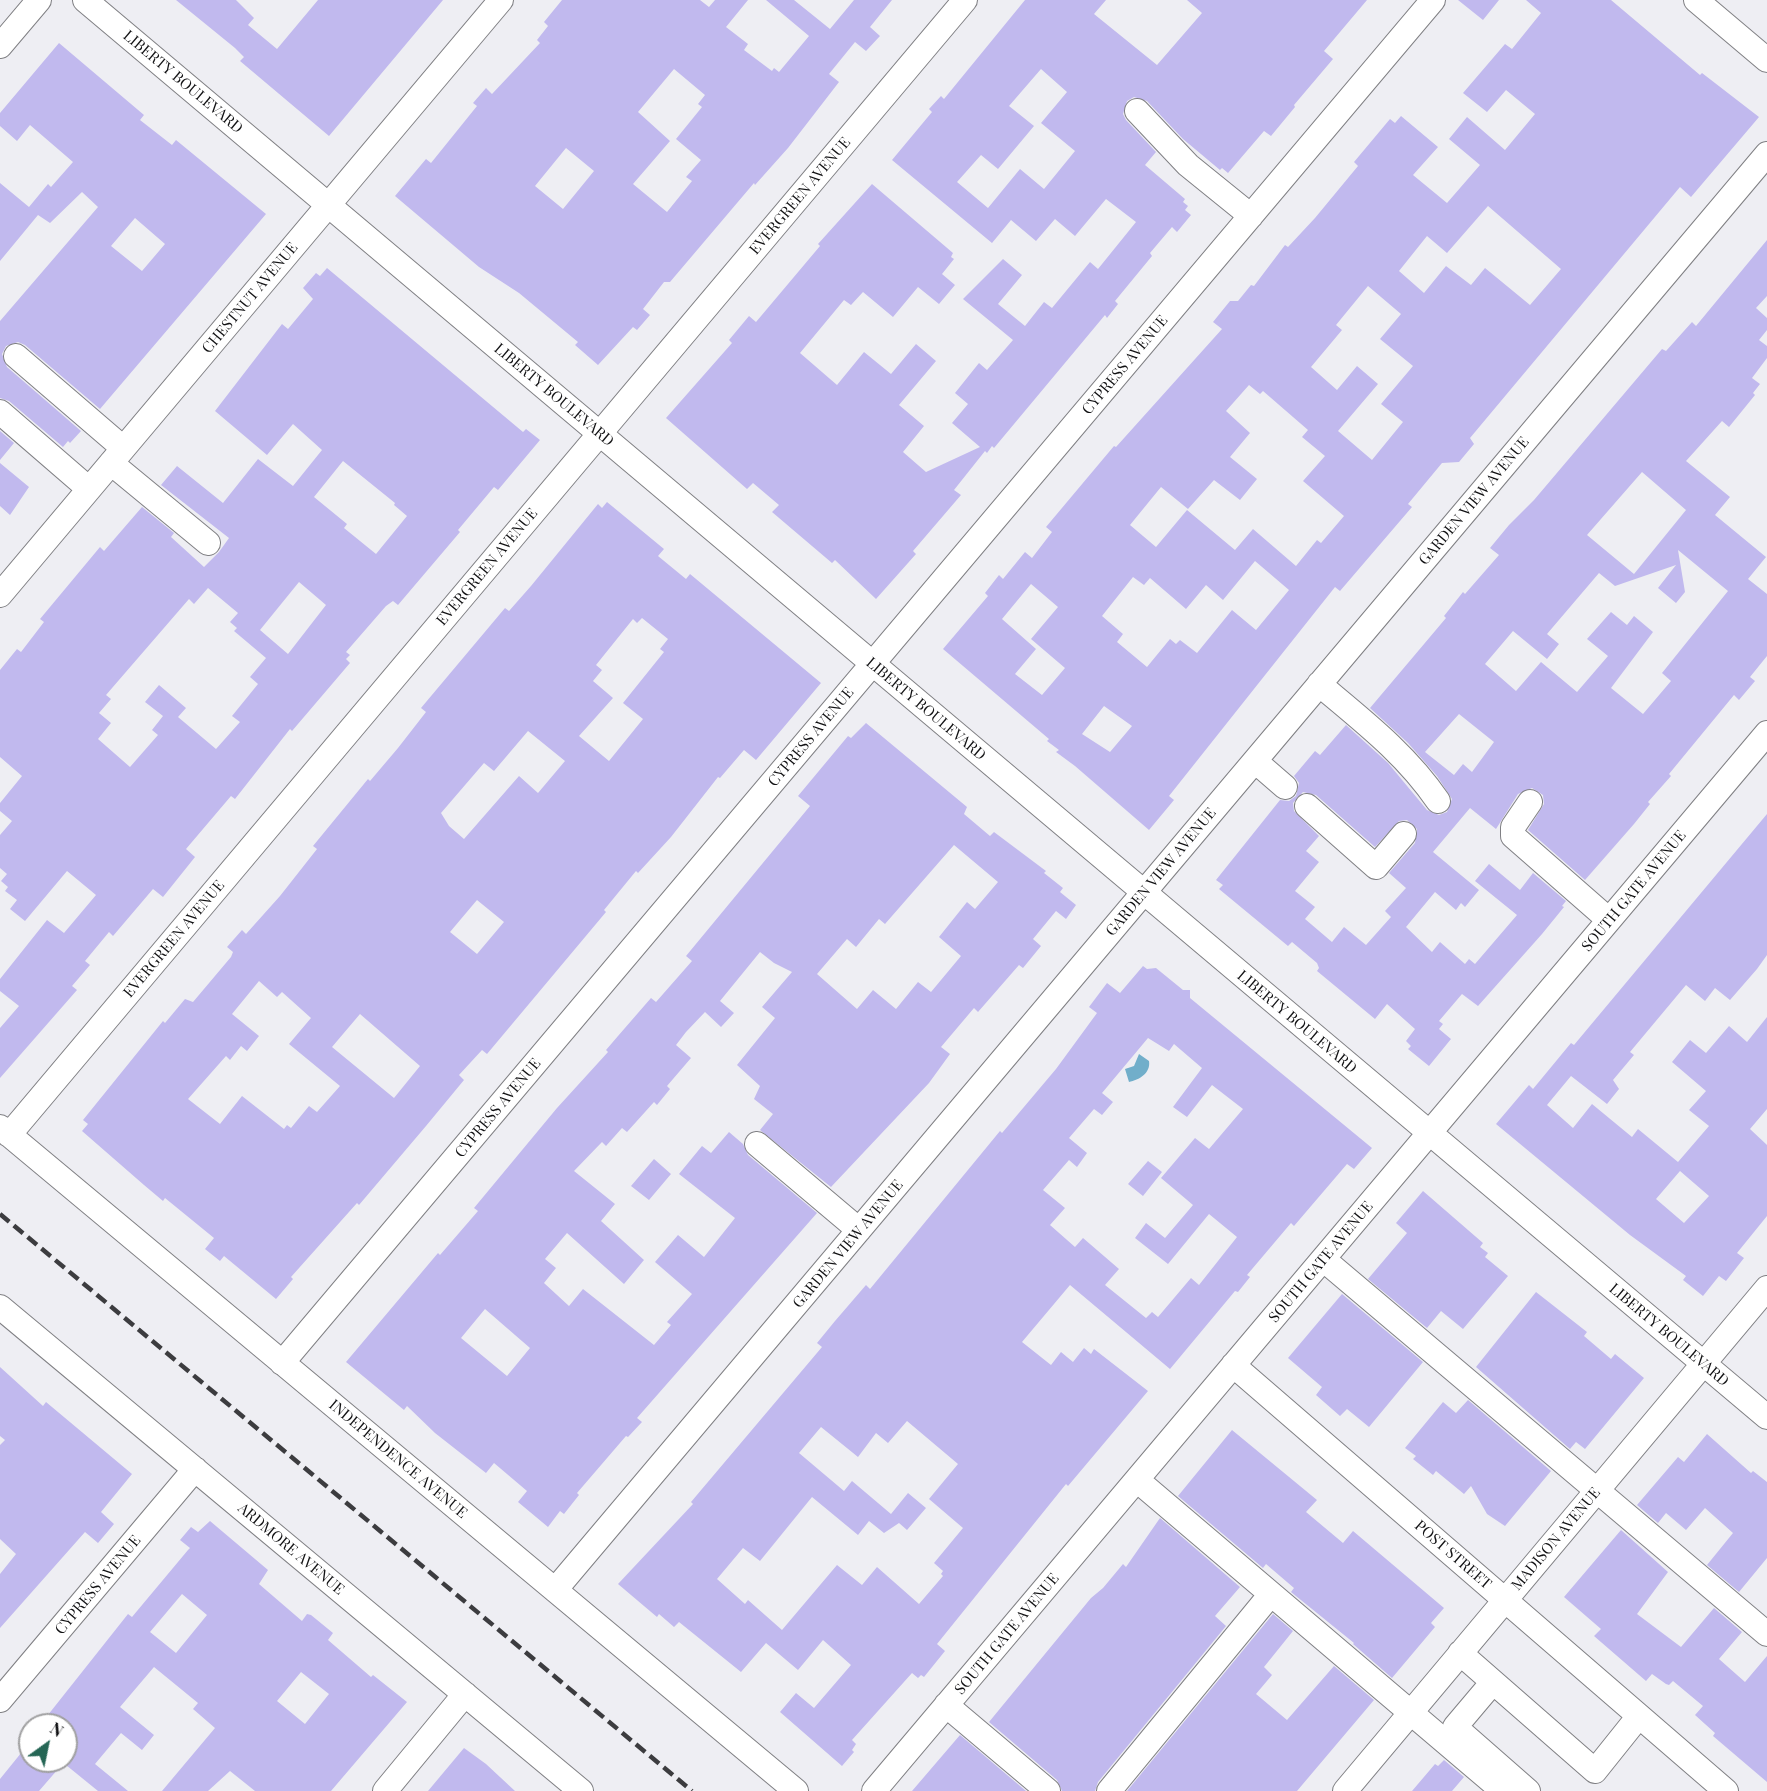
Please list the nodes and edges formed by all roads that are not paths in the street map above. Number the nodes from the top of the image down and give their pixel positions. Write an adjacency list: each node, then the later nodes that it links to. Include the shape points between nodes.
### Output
1 (39, 0): 7 (street)
2 (85, 0): 11 (street, LIBERTY BOULEVARD)
3 (501, 0): 11 (street, CHESTNUT AVENUE)
4 (965, 0): 15 (street, EVERGREEN AVENUE)
5 (1433, 0): 12 (street, CYPRESS AVENUE)
6 (1696, 0): 8 (street)
7 (0, 46)
8 (1767, 60)
9 (1137, 111): 12 (street, via 1188,165)
10 (1767, 154): 21 (street, GARDEN VIEW AVENUE)
11 (329, 205): 15 (street, LIBERTY BOULEVARD); 16 (street, CHESTNUT AVENUE)
12 (1251, 216): 20 (street, CYPRESS AVENUE)
13 (16, 356): 16 (street)
14 (0, 412): 17 (street)
15 (600, 434): 20 (street, LIBERTY BOULEVARD); 31 (street, EVERGREEN AVENUE)
16 (117, 456): 17 (street, CHESTNUT AVENUE); 18 (street)
17 (89, 489): 19 (street, CHESTNUT AVENUE)
18 (208, 543)
19 (0, 595)
20 (873, 664): 29 (street, LIBERTY BOULEVARD); 38 (street, CYPRESS AVENUE)
21 (1319, 684): 23 (street, GARDEN VIEW AVENUE); 25 (street, via 1402,755)
22 (1767, 734): 30 (street, SOUTH GATE AVENUE)
23 (1255, 761): 24 (street); 29 (street, GARDEN VIEW AVENUE)
24 (1285, 787)
25 (1437, 801)
26 (1530, 802): 30 (street, via 1513,827 1513,837)
27 (1307, 806): 28 (street, via 1376,867)
28 (1404, 834)
29 (1143, 893): 32 (street, LIBERTY BOULEVARD); 34 (street, GARDEN VIEW AVENUE)
30 (1609, 920): 32 (street, SOUTH GATE AVENUE)
31 (4, 1131): 38 (street, INDEPENDENCE AVENUE)
32 (1430, 1133): 35 (street, SOUTH GATE AVENUE); 39 (street, LIBERTY BOULEVARD)
33 (757, 1144): 34 (street)
34 (860, 1230): 45 (street, GARDEN VIEW AVENUE)
35 (1323, 1259): 40 (street, SOUTH GATE AVENUE); 44 (street)
36 (1767, 1288): 39 (street, MADISON AVENUE)
37 (0, 1307): 42 (street, ARDMORE AVENUE)
38 (282, 1363): 45 (street, INDEPENDENCE AVENUE)
39 (1703, 1364): 41 (street, LIBERTY BOULEVARD); 44 (street, MADISON AVENUE)
40 (1233, 1365): 43 (street, SOUTH GATE AVENUE); 47 (street, POST STREET)
41 (1767, 1417)
42 (195, 1469): 51 (street, ARDMORE AVENUE); 52 (street, CYPRESS AVENUE)
43 (1137, 1480): 46 (street); 53 (street, SOUTH GATE AVENUE)
44 (1597, 1490): 47 (street, MADISON AVENUE); 48 (street)
45 (555, 1590): 58 (street, INDEPENDENCE AVENUE)
46 (1271, 1594): 54 (street); 61 (street)
47 (1505, 1600): 49 (street, MADISON AVENUE); 55 (street, POST STREET)
48 (1767, 1634)
49 (1460, 1653): 50 (street); 54 (street, MADISON AVENUE)
50 (1493, 1682): 55 (street, via 1594,1771); 64 (street, via 1455,1727)
51 (465, 1694): 56 (street); 57 (street, ARDMORE AVENUE)
52 (0, 1700)
53 (946, 1705): 59 (street, SOUTH GATE AVENUE); 60 (street)
54 (1410, 1713): 62 (street, MADISON AVENUE); 63 (street)
55 (1639, 1716): 65 (street, POST STREET)
56 (385, 1791)
57 (581, 1791)
58 (796, 1791)
59 (874, 1791)
60 (1048, 1791)
61 (1110, 1791)
62 (1345, 1791)
63 (1503, 1791)
64 (1528, 1791)
65 (1726, 1791)

